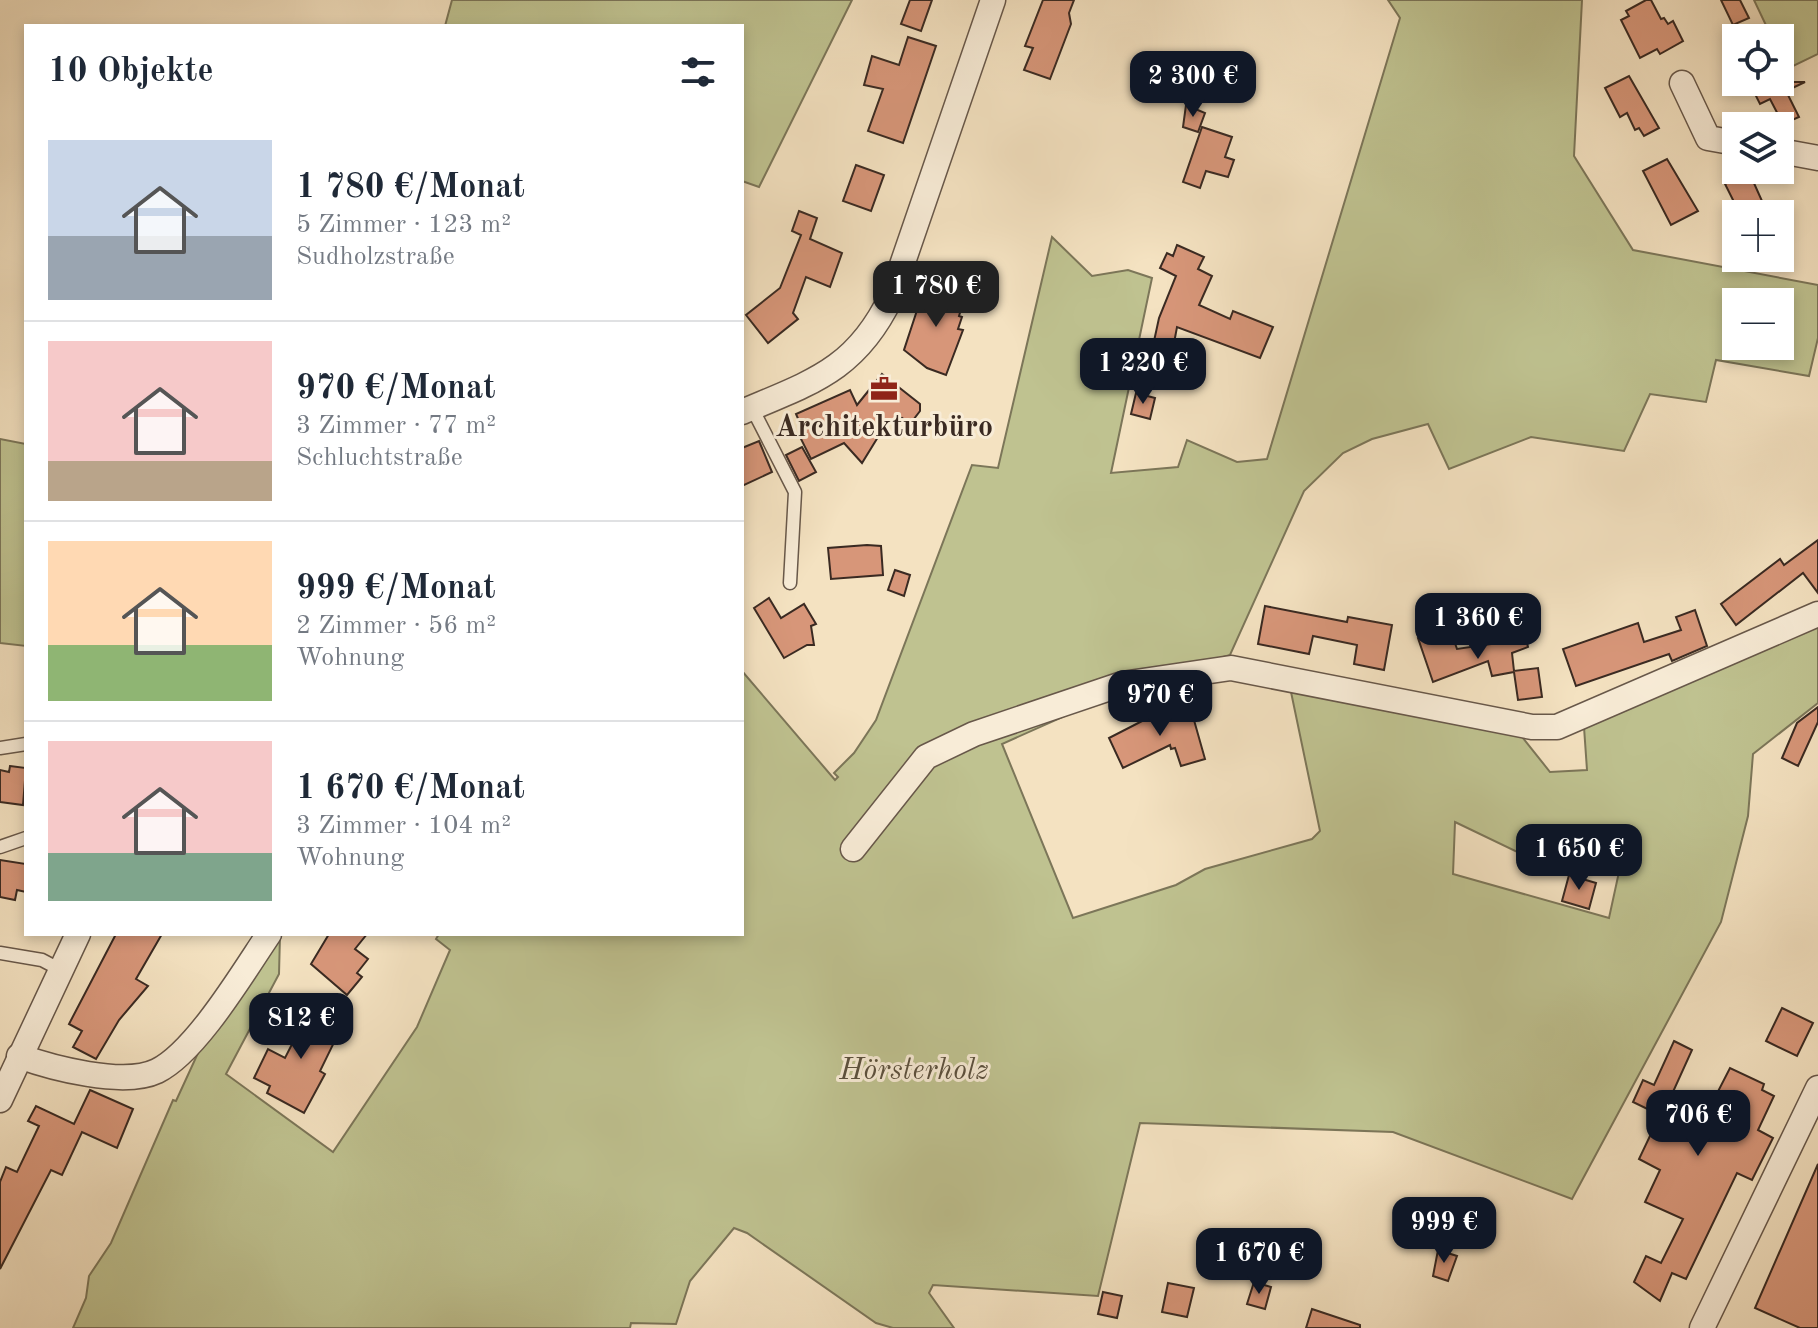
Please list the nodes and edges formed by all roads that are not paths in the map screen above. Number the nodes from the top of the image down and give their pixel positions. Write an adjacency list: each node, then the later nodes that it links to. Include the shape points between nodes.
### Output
1 (993, 0): 6 (street, via 878,323 844,363)
2 (1682, 83): 3 (street, via 1708,138)
3 (1722, 140)
4 (1794, 154): 5 (street)
5 (1818, 158)
6 (747, 410): 7 (lane, via 795,492)
7 (790, 583)
8 (1818, 614): 13 (street, via 1557,727 1532,727 1231,668 1122,684 974,734 926,757)
9 (24, 744): 10 (lane)
10 (0, 748)
11 (24, 839): 12 (lane)
12 (0, 847)
13 (853, 849)
14 (77, 936): 17 (street)
15 (268, 936): 18 (street, via 192,1041 154,1073 125,1077 67,1070)
16 (0, 953): 17 (lane, via 42,960)
17 (59, 969): 18 (street)
18 (19, 1056): 20 (street)
19 (1818, 1088): 21 (street)
20 (0, 1100)
21 (1702, 1328)

